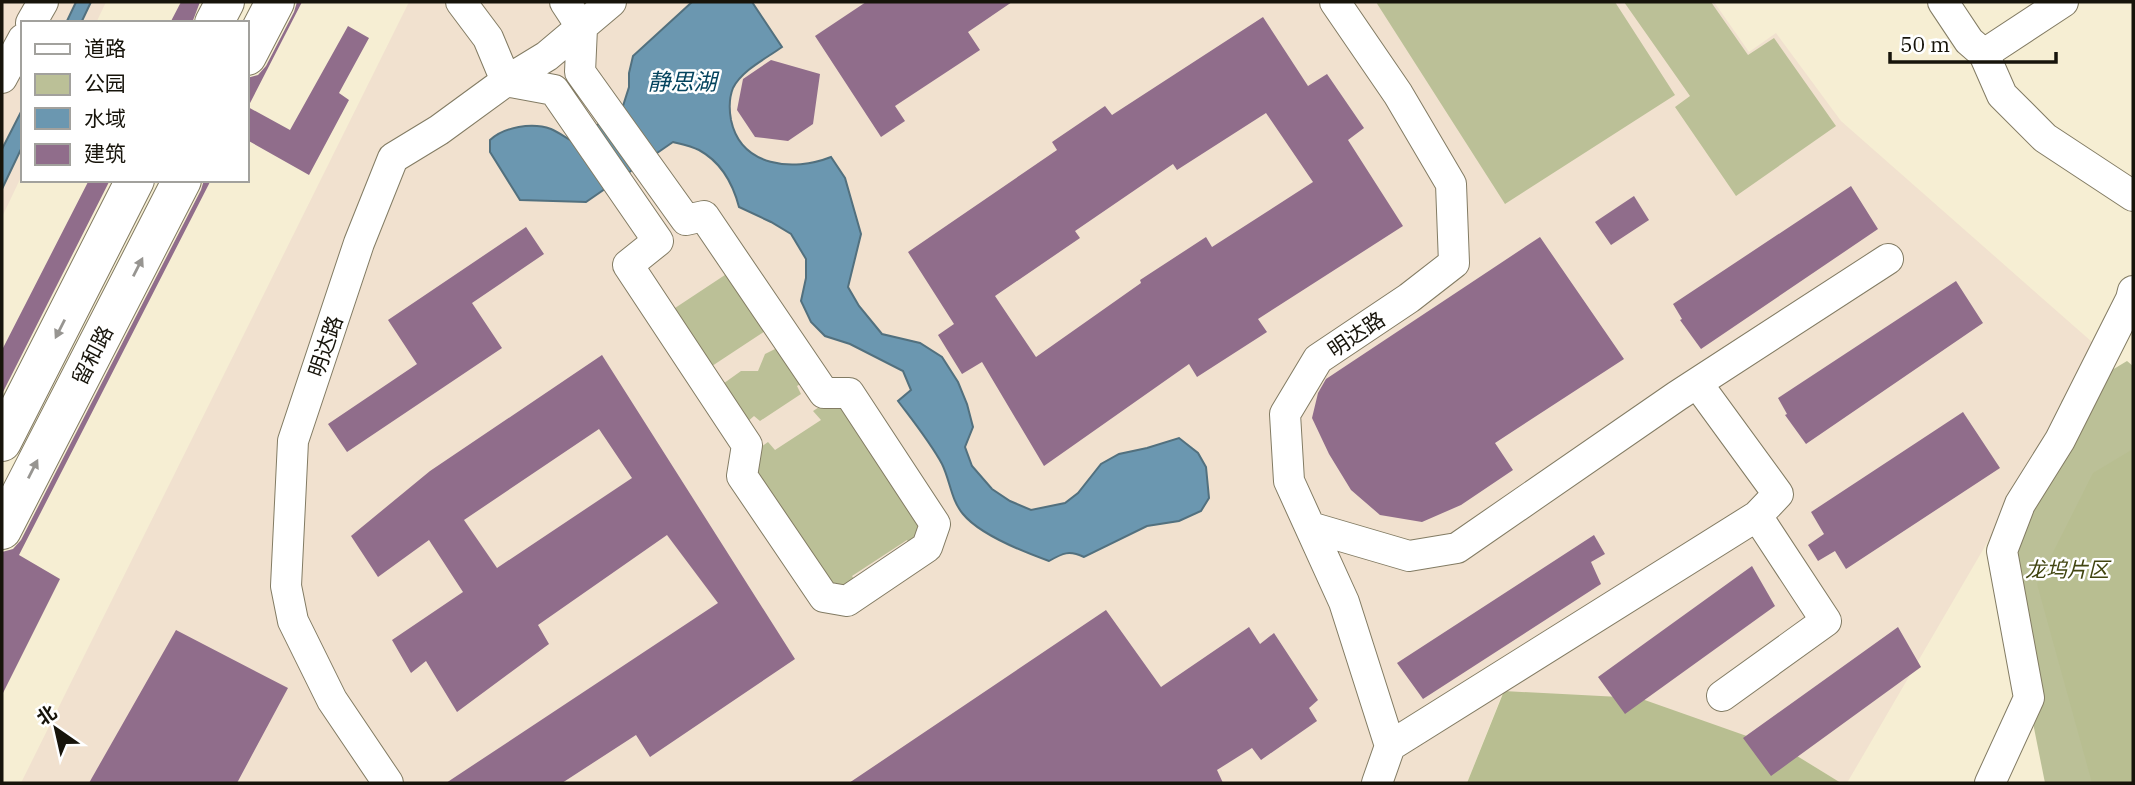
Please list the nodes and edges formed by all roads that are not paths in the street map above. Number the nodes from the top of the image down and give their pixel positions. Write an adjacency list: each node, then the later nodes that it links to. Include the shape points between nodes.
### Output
1 (43, 2): 10 (street)
2 (225, 2): 11 (main road)
3 (275, 2): 14 (main road)
4 (461, 2): 17 (street, via 488,38)
5 (565, 2): 12 (street)
6 (611, 2): 12 (street, 明达路)
7 (1335, 2): 26 (street, 明达路, via 1398,94 1451,184 1454,263 1318,359 1285,414 1289,481)
8 (1943, 2): 15 (street, via 1969,41)
9 (2063, 2): 15 (street)
10 (32, 21)
11 (215, 21)
12 (582, 28): 17 (street, 明达路); 17 (street, via 580,72 686,220 704,216 824,393 849,393 935,524 927,547 847,601 824,597 742,476 747,445 628,265 658,241 554,90)
13 (21, 43): 16 (street)
14 (248, 54)
15 (1984, 54): 20 (street, via 2002,95 2045,138)
16 (2, 78)
17 (506, 81): 30 (street, 明达路, via 393,158 359,243 293,440 286,586 293,621 332,700)
18 (134, 182): 24 (main road, 留和路, one-way to 24)
19 (181, 182): 27 (main road, 留和路, one-way to 19)
20 (2133, 196)
21 (1888, 259): 23 (street)
22 (2133, 290): 32 (street, via 2060,440 2020,504 2002,551 2029,698)
23 (1697, 383): 25 (street, via 1778,494); 26 (street, via 1457,548 1409,556)
24 (2, 442)
25 (1757, 516): 28 (street, via 1826,621); 29 (street)
26 (1310, 527): 29 (street, 明达路, via 1344,602)
27 (2, 530)
28 (1721, 696)
29 (1390, 746): 31 (street)
30 (388, 783)
31 (1377, 783)
32 (1990, 783)

